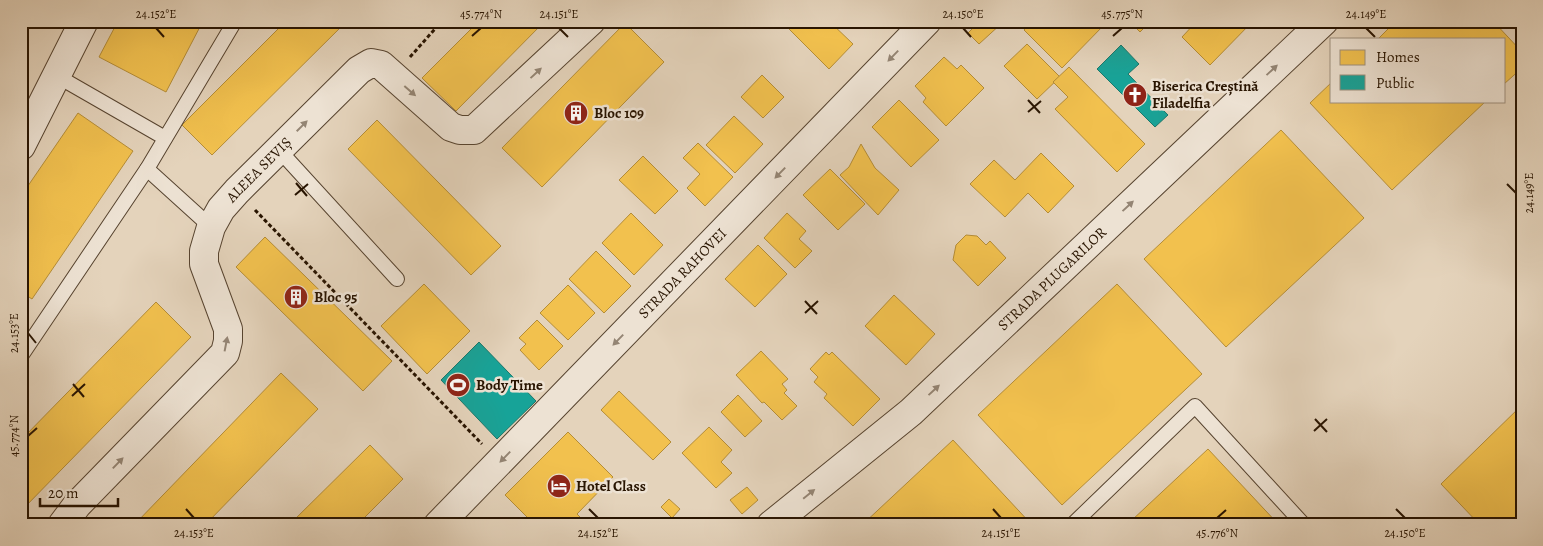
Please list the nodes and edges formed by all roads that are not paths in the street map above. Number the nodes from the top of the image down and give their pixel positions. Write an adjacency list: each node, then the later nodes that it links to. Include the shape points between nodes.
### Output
1 (84, 21): 6 (street)
2 (235, 21): 7 (lane)
3 (591, 21): 9 (street, ALEEA SEVIȘ, one-way to 3, via 359,70 371,63 381,65 451,127 474,130)
4 (927, 21): 15 (street, STRADA RAHOVEI, one-way to 15)
5 (1324, 21): 16 (street, STRADA PLUGARILOR, one-way to 5, via 911,412)
6 (57, 76): 7 (lane); 8 (street)
7 (165, 138): 10 (lane)
8 (21, 146)
9 (279, 150): 11 (street, ALEEA SEVIȘ, via 237,191); 12 (lane)
10 (147, 168): 11 (lane); 13 (lane)
11 (211, 227): 14 (street, ALEEA SEVIȘ, one-way to 11, via 77,505 225,353 228,329 204,264)
12 (397, 279)
13 (21, 356)
14 (62, 525)
15 (438, 525)
16 (771, 525)
17 (1072, 525): 18 (lane, via 1195,406)
18 (1304, 525)

